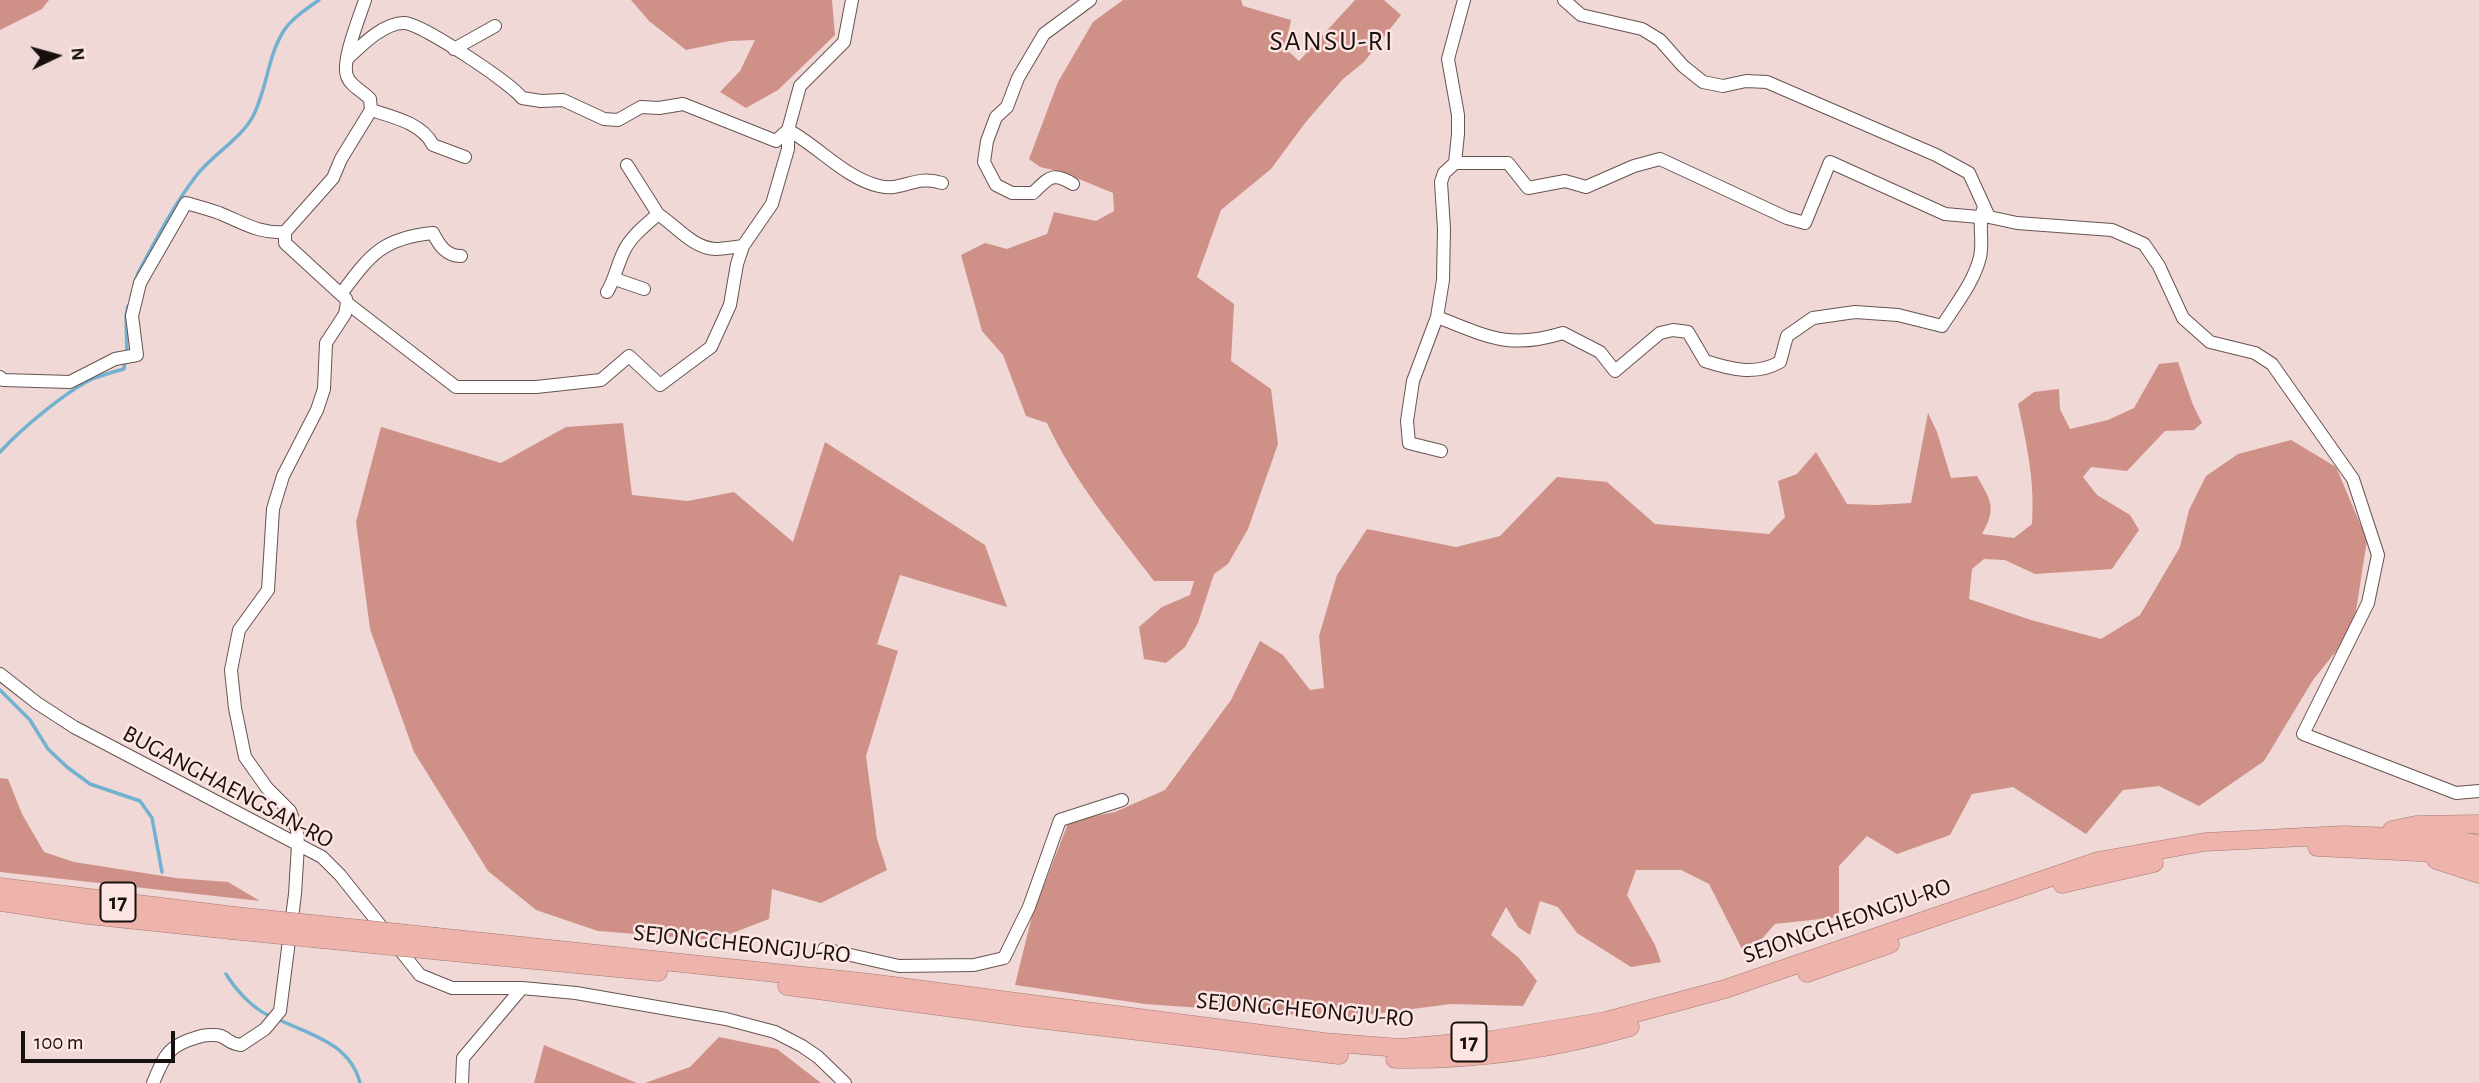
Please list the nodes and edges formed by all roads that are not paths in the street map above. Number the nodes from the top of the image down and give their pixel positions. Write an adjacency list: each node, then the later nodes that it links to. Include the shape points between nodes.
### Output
1 (365, 0): 8 (street)
2 (852, 0): 10 (street, via 844,42 800,86)
3 (1090, 0): 15 (street, via 1044,34 1007,107 996,117 984,162 996,185 1012,193 1033,193 1052,177)
4 (1464, 0): 12 (street, via 1448,59 1458,115)
5 (1564, 0): 16 (street, via 1581,15 1642,29 1660,40 1703,82 1723,86 1767,82 1936,155 1969,173)
6 (495, 26): 7 (street)
7 (454, 48): 8 (street, via 404,22 373,34); 10 (street, via 522,97 563,100 604,119 618,120 641,107 683,104 776,141)
8 (347, 59): 9 (street, via 346,74 370,99)
9 (371, 110): 11 (street, via 421,130 433,145); 18 (street, via 333,178)
10 (788, 130): 14 (street, via 876,186 928,179); 19 (street, via 788,149 772,204)
11 (466, 157)
12 (1455, 163): 16 (street, via 1508,163 1528,188 1566,181 1586,187 1660,159 1804,223 1830,162 1945,214); 25 (street, via 1441,181 1443,267)
13 (627, 165): 17 (street)
14 (942, 183)
15 (1073, 184)
16 (1982, 212): 25 (street, via 1980,258 1942,326 1898,315 1855,312 1814,318 1787,336 1780,362 1771,367 1737,371 1705,361 1688,332 1673,330 1660,333 1615,372 1600,352 1563,333 1534,340 1498,340); 29 (street, via 2017,222 2112,230 2144,244 2183,318 2210,342 2256,354 2272,365 2353,479 2378,555 2368,603 2303,734 2456,793)
17 (658, 214): 19 (street, via 692,242 712,249); 21 (street, via 624,249)
18 (285, 232): 24 (street, via 285,243); 26 (street, via 252,229 186,203 140,283 132,316 137,355 115,359 70,382)
19 (743, 246): 24 (street, via 730,305 711,347 660,385 629,356 601,380 536,387 456,387)
20 (461, 256): 24 (street, via 446,251 433,233 405,237 375,252)
21 (615, 279): 22 (street); 23 (street)
22 (644, 289)
23 (607, 292)
24 (344, 299): 34 (street, via 345,314 326,343 324,389 317,410 283,476 273,509 268,590 239,630 231,670 245,757 290,811)
25 (1437, 317): 27 (street, via 1413,381 1407,421 1409,443)
26 (0, 377)
27 (1441, 451)
28 (0, 674): 34 (street, BUGANGHAENGSAN-RO, via 74,727)
29 (2479, 792)
30 (1122, 800): 42 (street, via 1060,820 1029,907 1004,958 974,965 899,966)
31 (2479, 824): 32 (highway, via 2416,825)
32 (2365, 836): 33 (highway, SEJONGCHEONGJU-RO / 17); 41 (highway, SEJONGCHEONGJU-RO / 17, via 2205,842 2098,861 1725,989 1606,1021 1492,1040 1400,1048 870,983)
33 (2479, 844)
34 (298, 845): 43 (street, BUGANGHAENGSAN-RO, via 322,857 340,875 419,975 452,988); 44 (street, via 296,894 278,1012 265,1029 241,1045 203,1035 177,1044 164,1058)
35 (2413, 852): 36 (highway, SEJONGCHEONGJU-RO / 17); 37 (highway); 41 (highway, SEJONGCHEONGJU-RO / 17, via 2316,846 2188,854 2060,885 1735,996 1597,1036 1511,1052 1423,1059 1289,1050)
36 (2479, 855)
37 (2479, 874)
38 (0, 887): 40 (highway, 17)
39 (0, 902): 40 (highway, 17, via 88,915)
40 (233, 923): 41 (highway, 17, bridge)
41 (440, 944)
42 (824, 949)
43 (522, 988): 45 (street, via 463,1058); 46 (street, BUGANGHAENGSAN-RO, via 726,1019 775,1032 818,1057)
44 (153, 1083)
45 (462, 1083)
46 (845, 1083)

